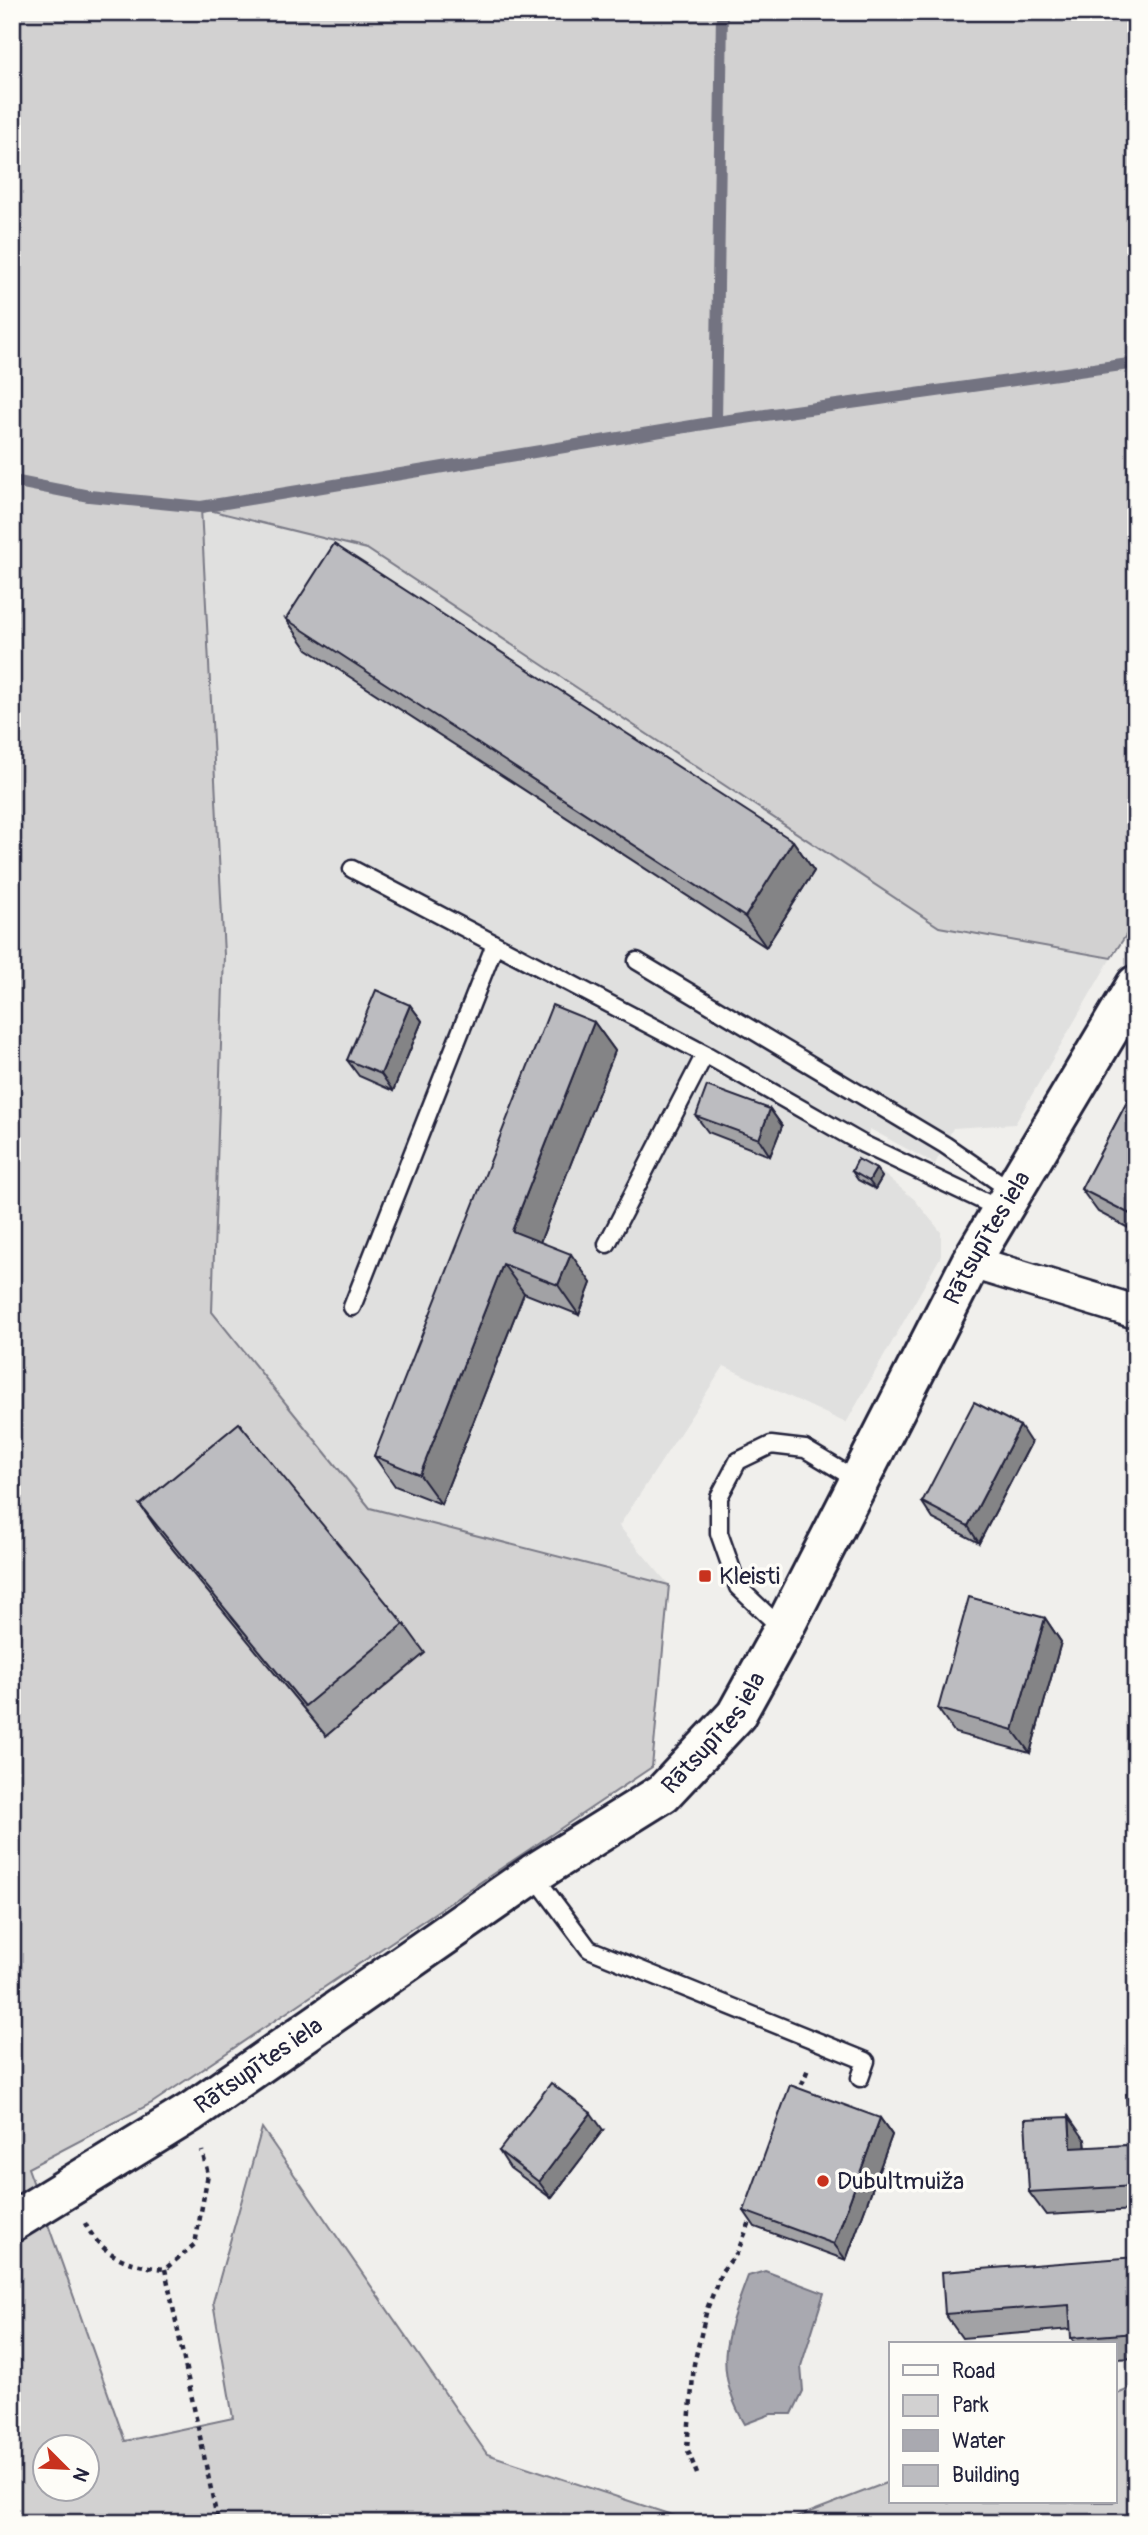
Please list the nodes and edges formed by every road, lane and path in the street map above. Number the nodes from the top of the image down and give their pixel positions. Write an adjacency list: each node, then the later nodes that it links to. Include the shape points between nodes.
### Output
1 (352, 869): 2 (lane)
2 (495, 944): 5 (lane); 9 (lane)
3 (637, 961): 6 (lane, via 945,1146)
4 (1136, 985): 6 (street, Rātsupītes iela)
5 (705, 1054): 6 (lane, via 863,1144); 7 (lane)
6 (1007, 1201): 8 (street, Rātsupītes iela)
7 (607, 1244)
8 (971, 1262): 10 (street); 11 (street, Rātsupītes iela)
9 (352, 1307)
10 (1136, 1312)
11 (858, 1480): 12 (street, Rātsupītes iela); 12 (lane, via 805,1449 771,1445 738,1461 719,1497 719,1533 738,1587)
12 (783, 1630): 13 (street, Rātsupītes iela, via 736,1715 663,1793)
13 (533, 1874): 14 (lane, via 589,1949); 17 (street, Rātsupītes iela)
14 (819, 2042): 15 (lane, via 866,2061); 16 (path)
15 (860, 2078)
16 (794, 2104)
17 (191, 2112): 18 (street, Rātsupītes iela); 21 (path, via 208,2174 195,2244)
18 (67, 2187): 20 (street, Rātsupītes iela); 21 (path, via 94,2241 134,2266)
19 (754, 2211): 22 (path, via 706,2309 694,2364 687,2448)
20 (12, 2222)
21 (165, 2269): 23 (path)
22 (697, 2474)
23 (218, 2523)

